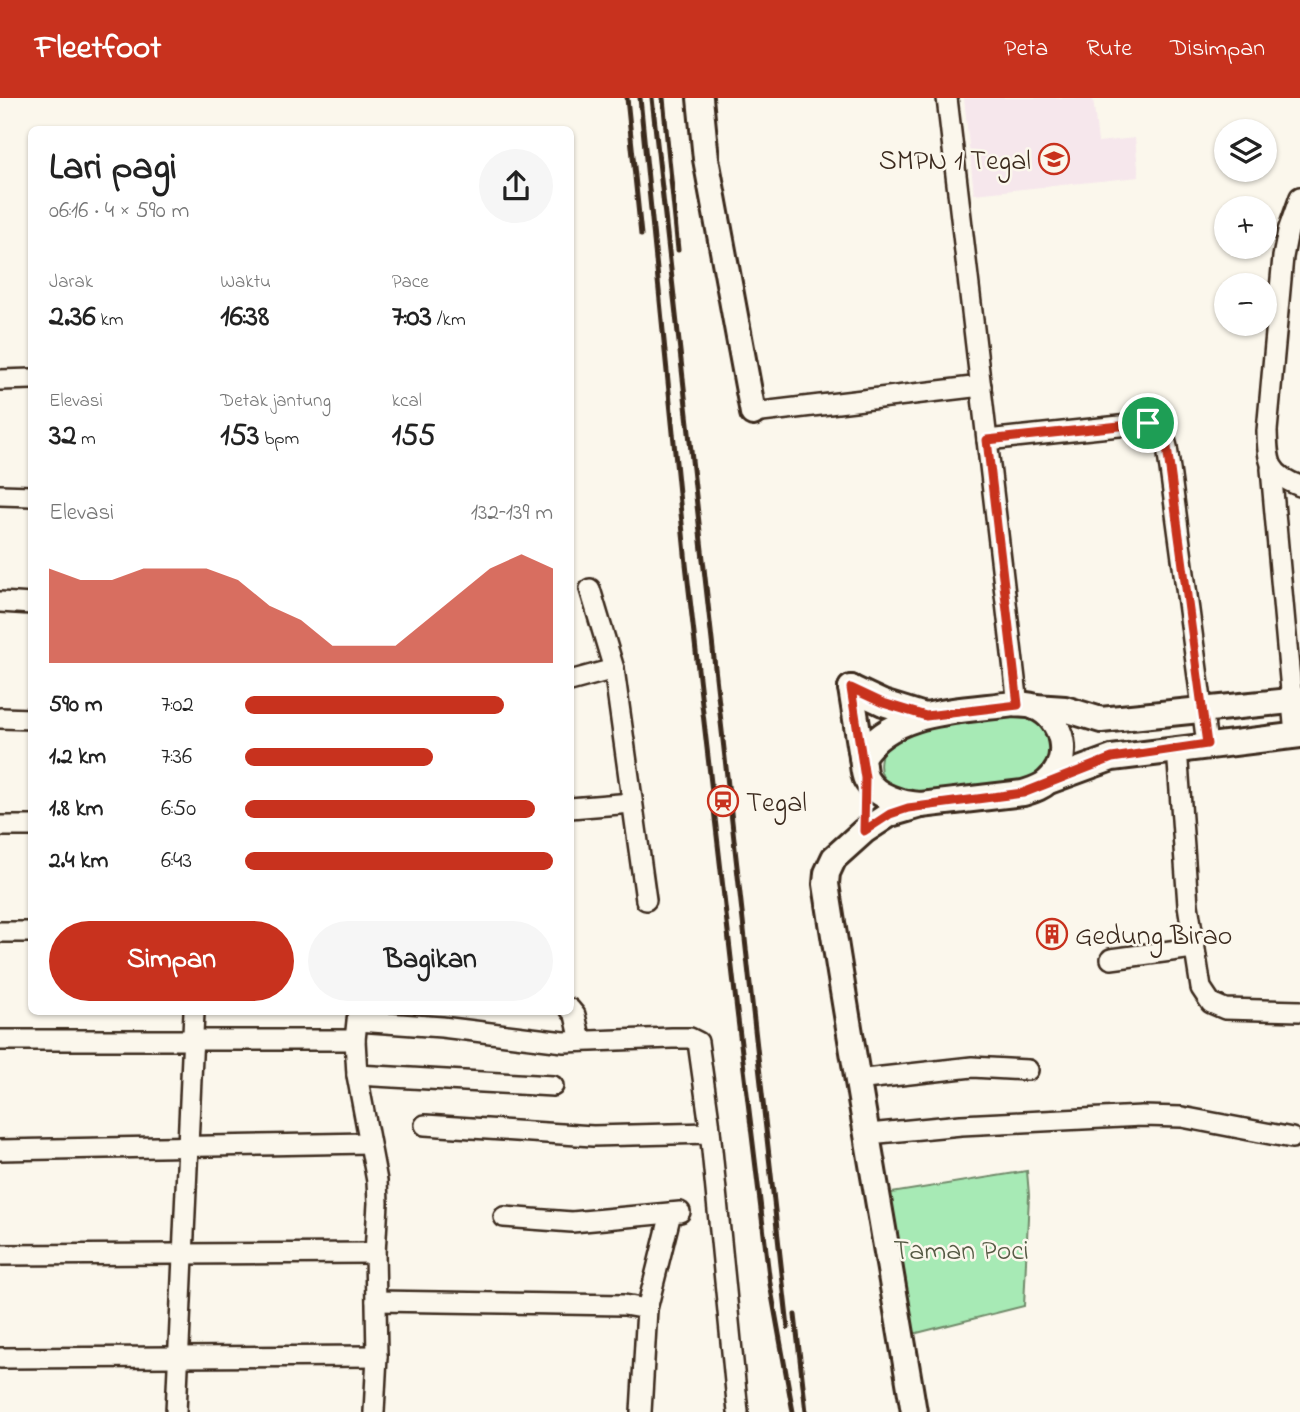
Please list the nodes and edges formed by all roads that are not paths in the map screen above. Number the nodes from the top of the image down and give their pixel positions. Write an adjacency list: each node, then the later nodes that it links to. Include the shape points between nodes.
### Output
1 (701, 98): 7 (street, via 706,159)
2 (947, 98): 6 (street)
3 (1300, 197): 9 (street, via 1283,257 1266,431)
4 (28, 379): 5 (street)
5 (0, 380)
6 (981, 386): 7 (street); 8 (street)
7 (753, 414)
8 (987, 440): 19 (street); 20 (street, via 1148,423 1162,428)
9 (1271, 469): 10 (street); 18 (street)
10 (1300, 486)
11 (0, 495): 12 (street)
12 (28, 496)
13 (590, 589): 16 (street)
14 (0, 602): 15 (street)
15 (28, 604)
16 (614, 669): 17 (street); 29 (street)
17 (574, 680)
18 (1296, 701): 20 (street); 24 (street)
19 (1027, 706): 20 (street, via 1065,709 1101,720); 21 (street); 28 (street, via 1051,718 1062,742 1060,763)
20 (1203, 712): 25 (street)
21 (926, 716): 27 (street, via 886,732 868,746); 27 (street, via 851,688)
22 (0, 718): 23 (street)
23 (28, 719)
24 (1297, 735): 25 (street)
25 (1207, 744): 26 (street)
26 (1177, 748): 28 (street, via 1112,758); 38 (street)
27 (863, 767): 30 (street, via 873,788 906,804); 34 (street)
28 (1049, 781): 30 (street, via 1023,793)
29 (632, 803): 31 (street); 35 (street)
30 (921, 805): 34 (street, via 890,814)
31 (574, 808)
32 (0, 826): 33 (street)
33 (28, 826)
34 (864, 831): 49 (street, via 834,858 826,884)
35 (646, 900)
36 (0, 932): 37 (street)
37 (28, 932)
38 (1193, 948): 39 (street); 40 (street, via 1201,988 1210,1003)
39 (1111, 959)
40 (1300, 1011)
41 (574, 1014): 46 (street)
42 (194, 1015): 45 (street)
43 (357, 1024): 45 (street); 46 (street); 48 (street)
44 (0, 1040): 45 (street)
45 (192, 1040): 56 (street)
46 (581, 1041): 52 (street, via 690,1038 698,1042)
47 (1028, 1070): 49 (street, via 972,1067)
48 (358, 1075): 50 (street); 55 (street)
49 (856, 1080): 53 (street)
50 (554, 1086)
51 (425, 1125): 52 (street, via 593,1136)
52 (710, 1133): 70 (street)
53 (869, 1134): 54 (street, via 1142,1116 1182,1117); 71 (street)
54 (1292, 1138)
55 (369, 1143): 56 (street); 60 (street, via 377,1181)
56 (187, 1146): 57 (street); 59 (street)
57 (0, 1150)
58 (504, 1217): 63 (street, via 572,1222 676,1213)
59 (183, 1253): 60 (street); 61 (street); 64 (street)
60 (375, 1254): 62 (street)
61 (0, 1255)
62 (376, 1301): 63 (street); 65 (street)
63 (647, 1309): 69 (street)
64 (179, 1356): 65 (street); 66 (street); 67 (street)
65 (377, 1356): 68 (street)
66 (0, 1358)
67 (176, 1412)
68 (374, 1412)
69 (640, 1412)
70 (738, 1412)
71 (914, 1412)

